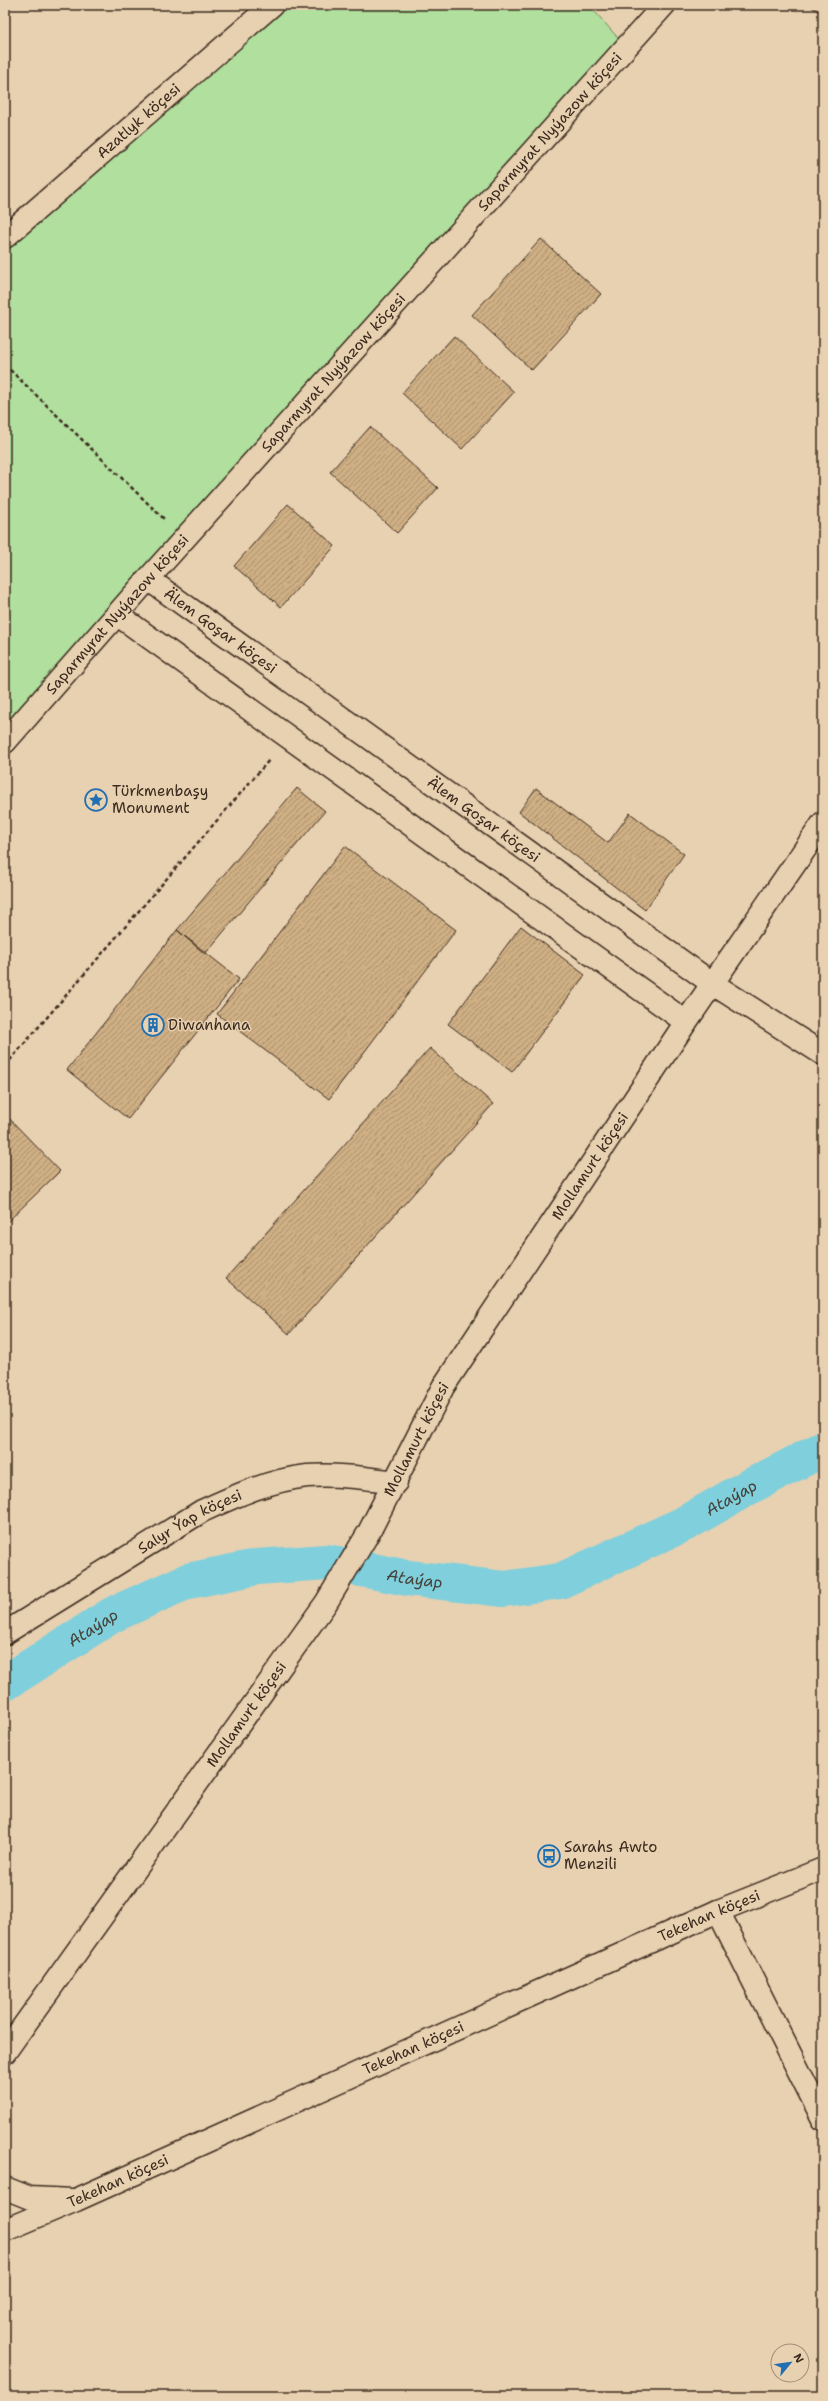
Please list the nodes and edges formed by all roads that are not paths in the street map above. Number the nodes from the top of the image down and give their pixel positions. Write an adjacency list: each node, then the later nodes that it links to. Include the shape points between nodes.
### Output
1 (272, 5): 3 (street, Azatlyk köçesi)
2 (664, 5): 4 (street, Saparmyrat Nyýazow köçesi)
3 (5, 237)
4 (148, 579): 5 (street, Saparmyrat Nyýazow köçesi); 8 (street, Älem Goşar köçesi)
5 (118, 615): 6 (street, Saparmyrat Nyýazow köçesi); 9 (street)
6 (5, 742)
7 (823, 823): 8 (street, Mollamurt köçesi)
8 (713, 984): 9 (street, Mollamurt köçesi); 10 (street, Älem Goşar köçesi)
9 (686, 1022): 11 (street, Mollamurt köçesi, via 443,1387)
10 (823, 1054)
11 (396, 1482): 12 (street, Salyr Ýap köçesi, via 350,1476 306,1476 268,1484 232,1497 202,1510); 15 (street, Mollamurt köçesi, via 326,1603)
12 (5, 1633)
13 (823, 1869): 14 (street, Tekehan köçesi)
14 (718, 1911): 16 (street); 18 (street, Tekehan köçesi)
15 (5, 2052)
16 (823, 2119)
17 (5, 2188): 18 (street, via 30,2198)
18 (76, 2200): 19 (street, Tekehan köçesi)
19 (5, 2230)

